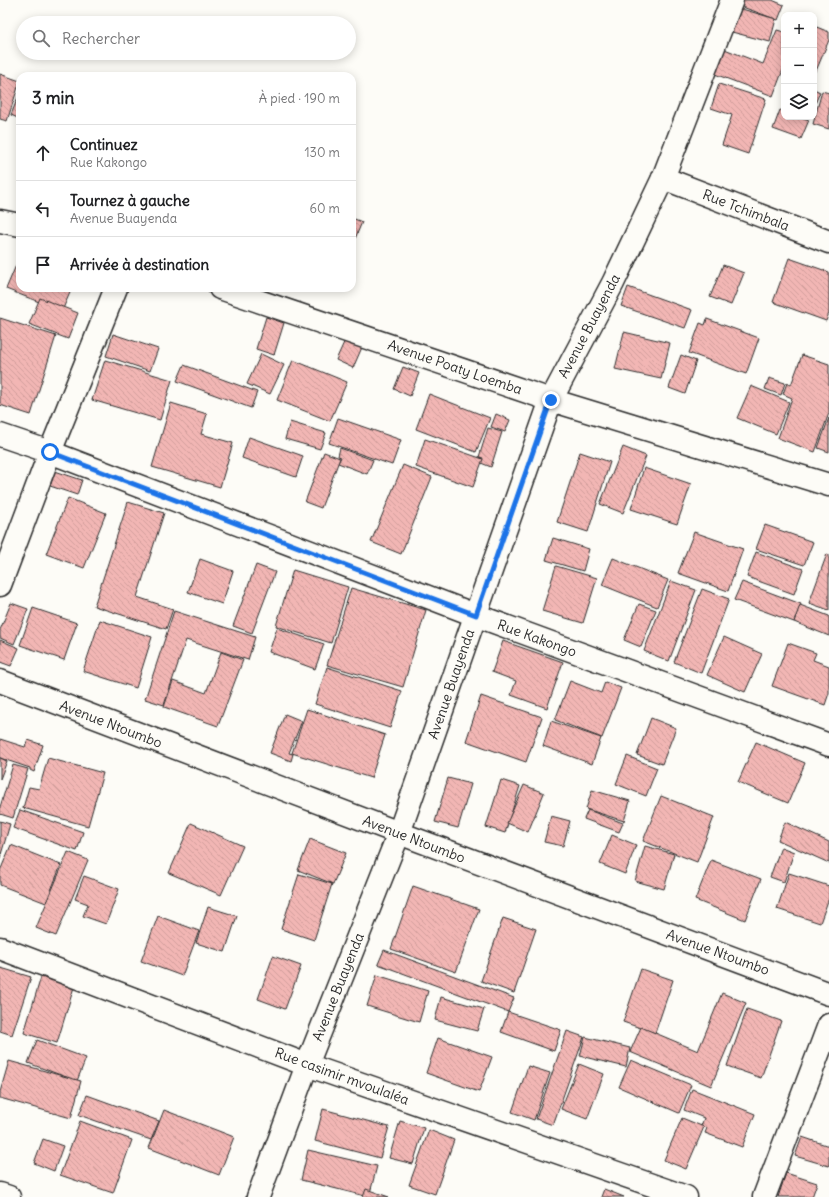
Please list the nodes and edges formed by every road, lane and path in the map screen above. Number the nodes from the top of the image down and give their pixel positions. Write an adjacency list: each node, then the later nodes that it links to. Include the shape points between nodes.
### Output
1 (732, 0): 2 (street, Avenue Buayenda)
2 (663, 178): 5 (street, Rue Tchimbala); 8 (street, Avenue Buayenda, via 613,283)
3 (0, 220): 4 (street)
4 (16, 224)
5 (829, 242)
6 (114, 292): 10 (street)
7 (232, 292): 8 (street, Avenue Poaty Loemba)
8 (551, 400): 11 (street, Avenue Poaty Loemba); 13 (street, Avenue Buayenda)
9 (0, 435): 10 (street, Rue Kakongo)
10 (50, 452): 12 (street); 13 (street, Rue Kakongo)
11 (829, 485)
12 (0, 584)
13 (476, 615): 15 (street, Rue Kakongo); 16 (street, Avenue Buayenda)
14 (0, 681): 16 (street, Avenue Ntoumbo)
15 (829, 744)
16 (398, 833): 18 (street, Avenue Ntoumbo); 20 (street, Avenue Buayenda)
17 (0, 948): 20 (street, Rue casimir mvoulaléa)
18 (829, 994)
19 (829, 1025): 25 (street)
20 (307, 1065): 23 (street, Avenue Buayenda); 24 (street, Rue casimir mvoulaléa)
21 (0, 1194): 22 (street)
22 (9, 1197)
23 (258, 1197)
24 (686, 1197)
25 (764, 1197)

